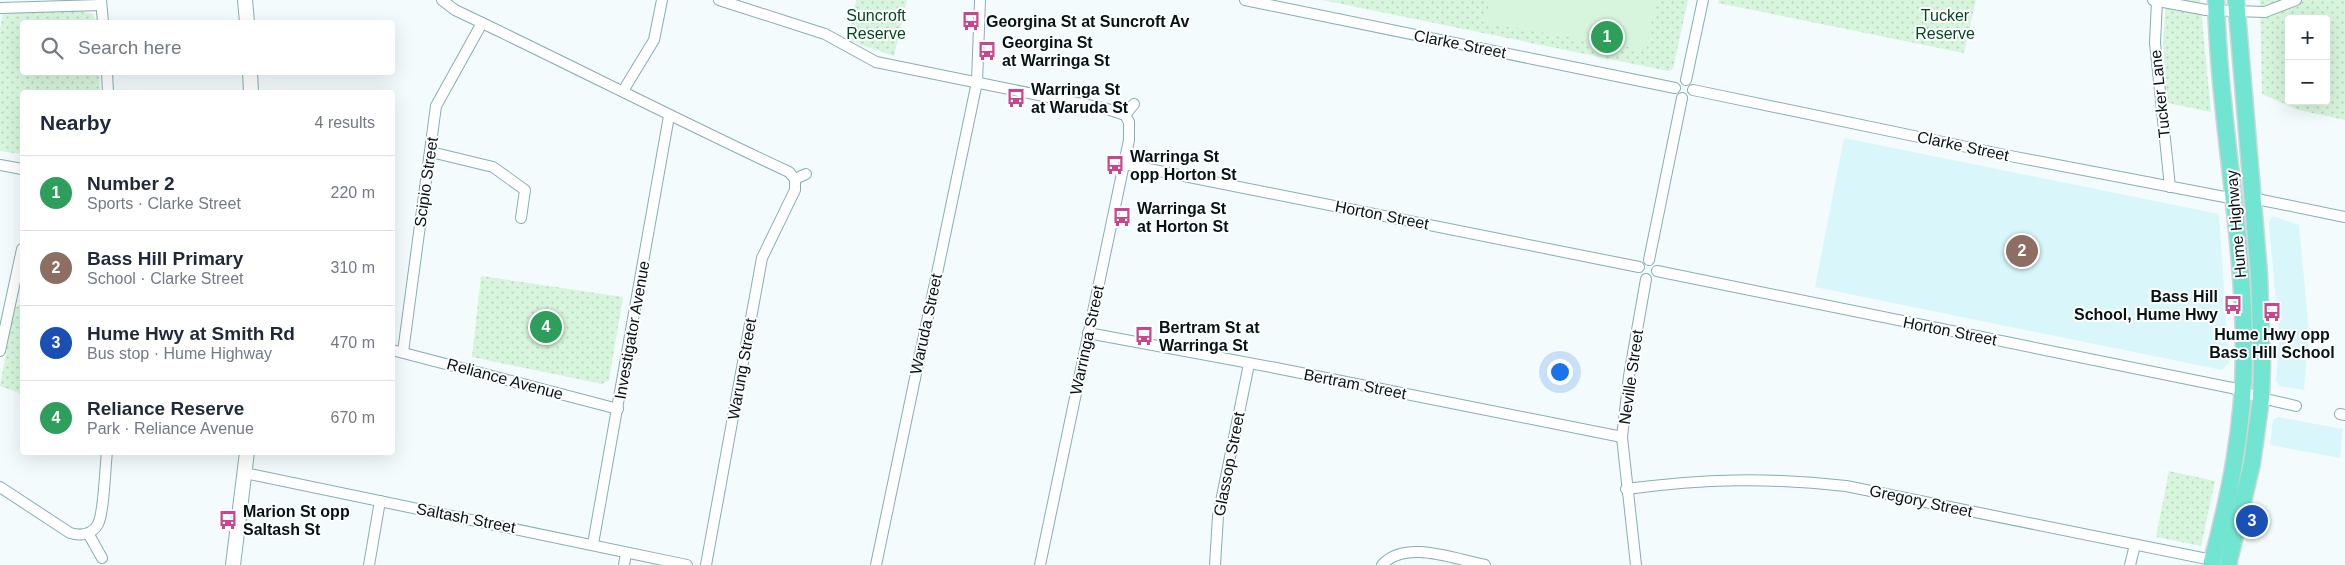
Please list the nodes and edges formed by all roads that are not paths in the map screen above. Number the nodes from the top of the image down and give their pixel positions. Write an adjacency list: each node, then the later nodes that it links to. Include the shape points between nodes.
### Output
1 (245, 0): 16 (main road)
2 (442, 0): 17 (street)
3 (662, 0): 26 (street, via 654,40)
4 (719, 0): 21 (street, via 825,34 876,62)
5 (980, 0): 21 (street, Waruda Street)
6 (1244, 0): 22 (street, Clarke Street)
7 (1703, 0): 20 (street)
8 (2153, 0): 10 (street)
9 (2296, 0): 13 (street, via 2266,12)
10 (2157, 1): 12 (street); 37 (street, Tucker Lane, via 2155,43)
11 (101, 2): 14 (street); 15 (street)
12 (2217, 5): 13 (street); 39 (highway, Hume Highway)
13 (2236, 6): 38 (highway, Hume Highway)
14 (0, 8)
15 (103, 20)
16 (247, 20)
17 (482, 23): 26 (street); 31 (street, Scipio Street, via 436,106)
18 (107, 75): 23 (street)
19 (250, 75): 24 (main road)
20 (1686, 80): 22 (street, via 1678,81); 25 (street)
21 (976, 82): 29 (street); 74 (street, Waruda Street)
22 (1675, 88): 27 (street, via 1676,94)
23 (108, 90)
24 (251, 90)
25 (1693, 90): 27 (street); 37 (street, Clarke Street)
26 (622, 91): 30 (street)
27 (1682, 98): 42 (street)
28 (1134, 104): 29 (street)
29 (1126, 115): 32 (street, Warringa Street, via 1130,131)
30 (669, 116): 36 (street, via 789,172); 55 (street, Investigator Avenue)
31 (431, 152): 41 (street, via 493,167 525,190); 50 (street, Scipio Street)
32 (1124, 164): 43 (street, Horton Street); 48 (street, Warringa Street)
33 (0, 165): 34 (street)
34 (20, 169)
35 (806, 174): 36 (street)
36 (795, 179): 73 (street, Warung Street, via 795,190 762,258)
37 (2170, 188): 39 (street, Clarke Street)
38 (2252, 198): 40 (street); 53 (highway, Hume Highway, via 2262,323)
39 (2235, 199): 52 (highway, Hume Highway, via 2243,292)
40 (2345, 217)
41 (521, 218)
42 (1649, 260): 43 (street, via 1643,261); 45 (street, via 1656,264)
43 (1639, 267): 46 (street, via 1640,275)
44 (20, 272): 47 (street)
45 (1657, 272): 46 (street); 52 (street, Horton Street)
46 (1646, 279): 56 (street, Neville Street, via 1627,385)
47 (18, 295): 49 (street)
48 (1088, 333): 51 (street, Bertram Street); 75 (street, Warringa Street)
49 (0, 351)
50 (398, 351): 55 (street, Reliance Avenue)
51 (1249, 364): 56 (street, Bertram Street); 76 (street, Glassop Street, via 1218,516)
52 (2243, 392): 53 (street, Horton Street); 68 (highway, Hume Highway, via 2237,455)
53 (2261, 398): 54 (street, Horton Street); 81 (highway, Hume Highway, via 2252,463)
54 (2296, 406)
55 (618, 409): 64 (street, Investigator Avenue)
56 (1622, 438): 61 (street, Neville Street)
57 (107, 455): 63 (street, via 99,523)
58 (247, 455): 59 (main road)
59 (245, 473): 62 (street, Saltash Street); 69 (main road)
60 (0, 487): 63 (street, via 70,533 79,536)
61 (1626, 489): 65 (street, Gregory Street, via 1729,479 1800,480 1846,486); 79 (street, Neville Street)
62 (380, 501): 64 (street, Saltash Street); 70 (street)
63 (88, 533): 67 (street)
64 (592, 544): 66 (street, Saltash Street)
65 (2135, 545): 68 (street, Gregory Street); 80 (street)
66 (626, 553): 71 (street); 72 (street, Saltash Street)
67 (102, 558)
68 (2211, 562)
69 (233, 565)
70 (369, 565)
71 (624, 565)
72 (687, 565)
73 (706, 565)
74 (876, 565)
75 (1040, 565)
76 (1215, 565)
77 (1382, 565): 78 (street, via 1400,552 1413,551)
78 (1484, 565)
79 (1636, 565)
80 (2130, 565)
81 (2228, 565)

